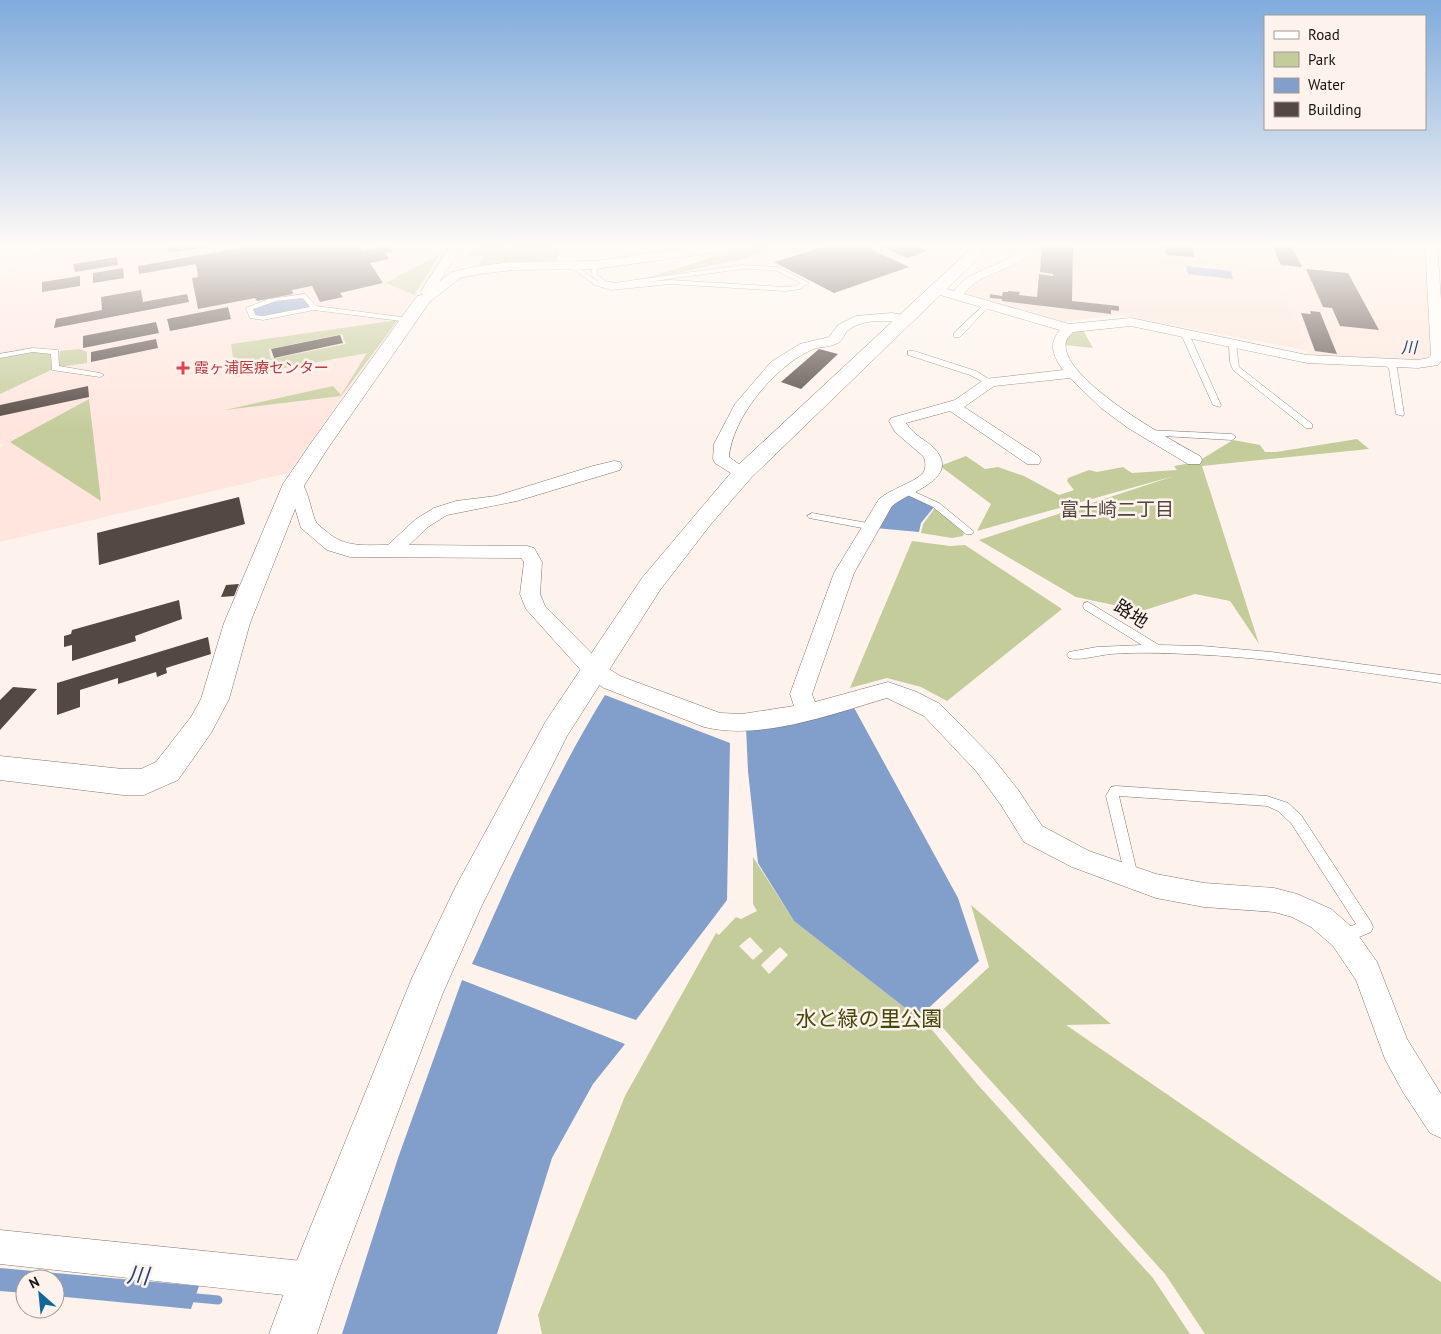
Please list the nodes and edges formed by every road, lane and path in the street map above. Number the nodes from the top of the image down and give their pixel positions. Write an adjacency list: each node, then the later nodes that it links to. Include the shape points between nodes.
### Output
1 (254, 305): 9 (lane, via 249,308 252,317 263,318)
2 (312, 305): 9 (lane)
3 (419, 305): 10 (street)
4 (421, 305): 10 (street)
5 (928, 305): 11 (street)
6 (987, 305): 14 (lane)
7 (992, 305): 12 (street)
8 (1434, 305): 18 (street, via 1437,360 1418,364)
9 (314, 308): 10 (lane)
10 (416, 310): 32 (street)
11 (906, 320): 31 (street); 31 (street, via 893,317 861,320 843,328 834,340 805,347 776,365 743,404 722,444 722,459)
12 (1069, 328): 13 (street, via 1122,322); 19 (street, via 1059,344 1065,364)
13 (1186, 334): 15 (street); 22 (lane)
14 (957, 335)
15 (1232, 344): 18 (street, via 1325,361); 25 (lane, via 1236,368)
16 (911, 353): 21 (lane, via 973,373)
17 (0, 356): 20 (lane, via 33,350 56,352 55,368)
18 (1388, 363): 24 (lane, via 1392,368)
19 (1074, 373): 21 (street); 26 (street, via 1105,405)
20 (100, 375)
21 (990, 382): 23 (street)
22 (1217, 405)
23 (953, 406): 28 (street); 33 (street, via 897,421 902,431 925,448 934,465 928,478)
24 (1400, 414)
25 (1309, 426)
26 (1148, 434): 27 (lane); 29 (street)
27 (1232, 437)
28 (1033, 460)
29 (1194, 460)
30 (614, 466): 37 (street, via 496,501 459,505 434,514)
31 (743, 473): 41 (street, via 652,584)
32 (294, 484): 37 (street, via 307,524 322,538 350,551); 44 (street, via 237,623 215,699 167,771 144,782 124,782)
33 (904, 490): 35 (street, via 886,503); 36 (lane, via 936,505)
34 (812, 516): 35 (lane)
35 (873, 527): 43 (street, via 844,573 802,694)
36 (969, 532)
37 (393, 551): 41 (street, via 527,552 533,562 530,594 536,609)
38 (1088, 606): 39 (lane, 路地)
39 (1156, 649): 40 (lane); 42 (lane, via 1262,654)
40 (1073, 655)
41 (595, 670): 43 (street, via 612,682 720,722 759,722); 49 (street, via 556,729 468,897 425,991)
42 (1441, 679)
43 (807, 713): 45 (street, via 888,690 909,698 932,710 984,764 1033,834 1081,859)
44 (0, 768)
45 (1131, 876): 46 (street, via 1156,886 1204,895 1274,900 1297,906 1321,918); 46 (lane, via 1112,796 1116,791 1267,801 1283,807 1296,819 1366,927)
46 (1342, 937): 47 (street, via 1367,972 1396,1048)
47 (1441, 1122)
48 (0, 1247): 49 (street)
49 (312, 1280): 50 (street)
50 (293, 1334)

